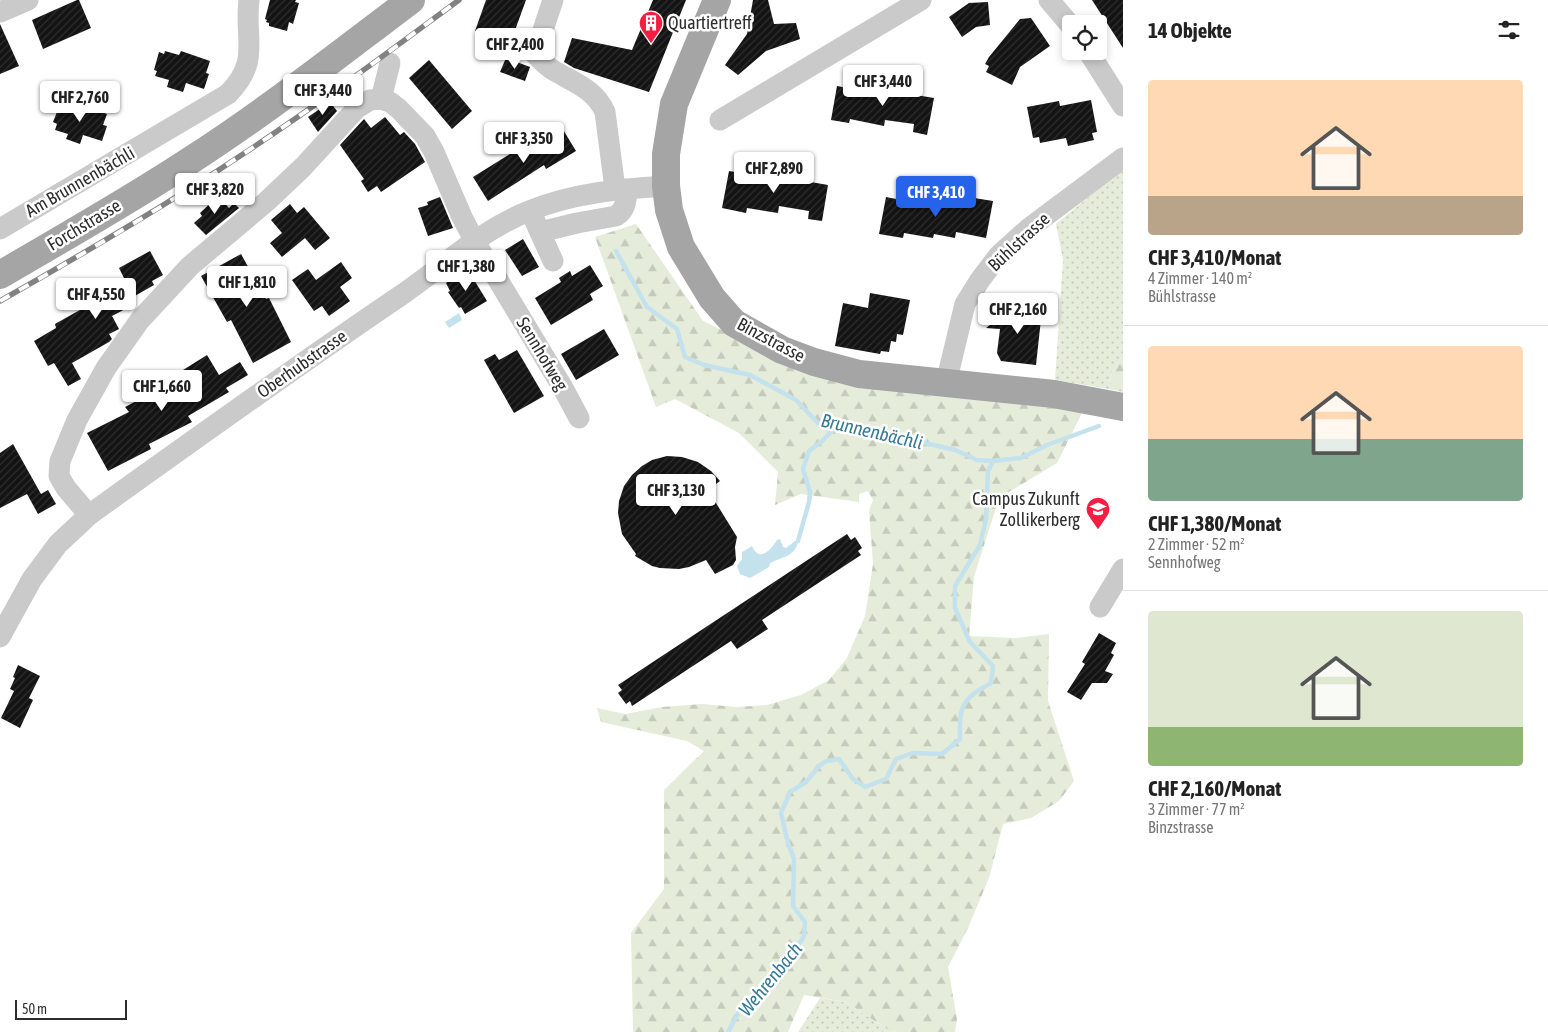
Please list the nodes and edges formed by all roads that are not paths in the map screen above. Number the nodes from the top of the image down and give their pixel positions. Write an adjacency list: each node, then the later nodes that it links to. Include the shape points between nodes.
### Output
1 (28, 0): 8 (street)
2 (249, 0): 19 (street, Am Brunnenbächli, via 248,63 238,84 228,94)
3 (553, 0): 17 (street, via 535,54 550,69 585,87 602,106)
4 (717, 0): 16 (main road, Binzstrasse, via 674,104 666,154)
5 (921, 0): 14 (street)
6 (1049, 0): 9 (street)
7 (402, 3): 23 (main road, Forchstrasse, via 355,44 262,112 188,162)
8 (0, 12)
9 (1062, 15)
10 (1094, 60): 13 (street)
11 (390, 63): 12 (street)
12 (381, 100): 21 (street, Sennhofweg, via 399,109 425,136); 27 (street, via 370,100 357,108 303,167 190,266 140,320 106,368 77,420 60,461 59,476)
13 (1123, 106)
14 (720, 120)
15 (1123, 158): 24 (street, Bühlstrasse, via 1028,229 999,255 965,304)
16 (666, 186): 17 (street, Oberhubstrasse); 24 (main road, Binzstrasse, via 669,210 681,247 712,298 734,323 782,350 814,362 860,374)
17 (621, 189): 18 (street, Oberhubstrasse, via 572,196); 20 (street, via 627,198 621,213 616,216)
18 (530, 210): 20 (street); 21 (street, Oberhubstrasse, via 498,224)
19 (0, 229)
20 (540, 232): 22 (street)
21 (474, 240): 26 (street, Sennhofweg); 27 (street, Oberhubstrasse, via 411,288)
22 (553, 261)
23 (0, 275)
24 (946, 383): 25 (main road, Binzstrasse, via 1054,394)
25 (1123, 407)
26 (578, 418)
27 (88, 515): 30 (street, Oberhubstrasse, via 58,544 32,579)
28 (1123, 569): 29 (street)
29 (1100, 608)
30 (0, 637)

